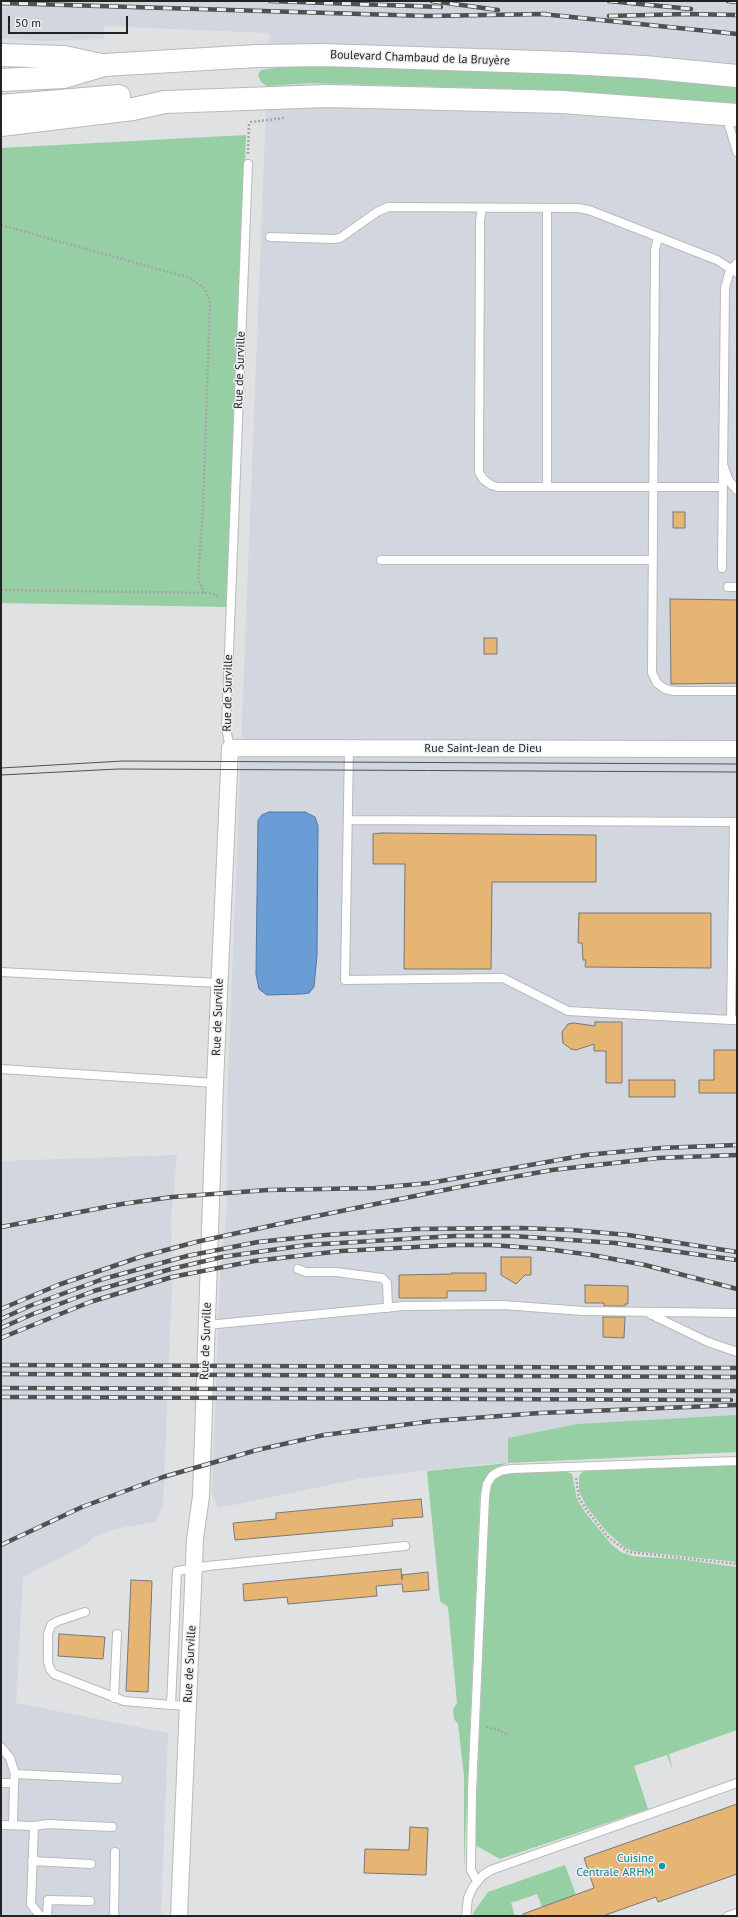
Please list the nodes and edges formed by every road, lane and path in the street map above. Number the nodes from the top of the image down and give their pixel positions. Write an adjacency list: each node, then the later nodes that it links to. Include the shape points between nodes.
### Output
1 (1, 55): 2 (main road, via 64,57)
2 (104, 65): 3 (main road, Boulevard Chambaud de la Bruyère, via 257,56 323,55 569,63); 4 (main road, via 64,77)
3 (737, 76)
4 (1, 80)
5 (165, 102): 6 (main road, via 132,95); 7 (main road, via 335,96 562,102); 9 (main road, via 133,109)
6 (1, 106)
7 (732, 114): 10 (lane)
8 (290, 118): 11 (path, via 254,121 249,124)
9 (1, 125)
10 (737, 152)
11 (248, 164): 31 (lane, Rue de Surville, via 226,728)
12 (482, 208): 13 (lane); 15 (lane, via 388,208 340,238); 20 (lane, via 479,472 483,479 498,487)
13 (547, 208): 16 (lane, via 589,210); 20 (lane)
14 (1, 225): 29 (path, via 190,278 204,288 210,301 198,580 204,592)
15 (270, 237)
16 (658, 237): 18 (lane, via 717,260); 21 (lane, via 655,250)
17 (737, 263): 18 (lane)
18 (734, 271): 19 (lane, via 725,288)
19 (722, 462): 22 (lane); 23 (lane, via 729,481)
20 (547, 487): 21 (lane)
21 (652, 487): 22 (lane); 25 (lane)
22 (721, 487): 26 (lane)
23 (737, 490)
24 (381, 560): 25 (lane)
25 (653, 560): 30 (lane, via 652,673 657,684 674,691)
26 (722, 568)
27 (728, 587): 28 (lane)
28 (737, 587)
29 (1, 590)
30 (736, 691)
31 (230, 748): 32 (street, Rue Saint-Jean de Dieu); 37 (street, Rue de Surville)
32 (349, 748): 33 (street, Rue Saint-Jean de Dieu); 34 (lane)
33 (737, 749)
34 (348, 820): 35 (lane); 38 (lane, via 345,980 503,978 568,1011)
35 (735, 822): 38 (lane)
36 (1, 972): 37 (lane)
37 (219, 983): 40 (street, Rue de Surville)
38 (734, 1020)
39 (1, 1069): 40 (lane)
40 (215, 1082): 45 (street, Rue de Surville)
41 (298, 1269): 42 (lane, via 306,1272 382,1278 387,1283)
42 (388, 1308): 43 (lane, via 503,1305); 45 (lane)
43 (648, 1313): 44 (lane); 46 (lane, via 708,1342)
44 (737, 1313)
45 (207, 1325): 51 (street, Rue de Surville, via 201,1496)
46 (737, 1352)
47 (737, 1461): 48 (lane)
48 (576, 1466): 50 (path, via 579,1498 608,1537 623,1550 636,1554); 57 (lane, via 500,1471 492,1476 488,1484 484,1497)
49 (405, 1546): 51 (lane)
50 (737, 1564)
51 (194, 1568): 55 (lane, via 176,1572); 56 (street, Rue de Surville)
52 (85, 1612): 54 (lane, via 51,1625 48,1634 50,1669 60,1677)
53 (117, 1634): 54 (lane)
54 (114, 1698): 55 (lane)
55 (171, 1705): 56 (lane)
56 (188, 1706): 80 (street, Rue de Surville)
57 (475, 1727): 58 (path, via 499,1730); 74 (lane, via 471,1870)
58 (508, 1735)
59 (1, 1747): 61 (lane)
60 (1, 1758): 61 (lane)
61 (10, 1758): 62 (lane)
62 (15, 1774): 63 (lane); 65 (lane)
63 (118, 1779)
64 (1, 1783): 65 (lane)
65 (14, 1783): 68 (lane)
66 (737, 1783): 74 (lane, via 491,1870)
67 (1, 1825): 68 (lane)
68 (13, 1825): 69 (lane)
69 (34, 1826): 70 (lane); 72 (lane)
70 (112, 1826)
71 (115, 1852): 79 (lane)
72 (32, 1861): 73 (lane); 77 (lane, via 31,1904)
73 (91, 1864)
74 (478, 1881): 81 (lane, via 468,1898)
75 (90, 1901): 78 (lane, via 48,1900)
76 (737, 1913): 82 (lane)
77 (40, 1916)
78 (47, 1916)
79 (114, 1916)
80 (179, 1916)
81 (466, 1916)
82 (728, 1916)

